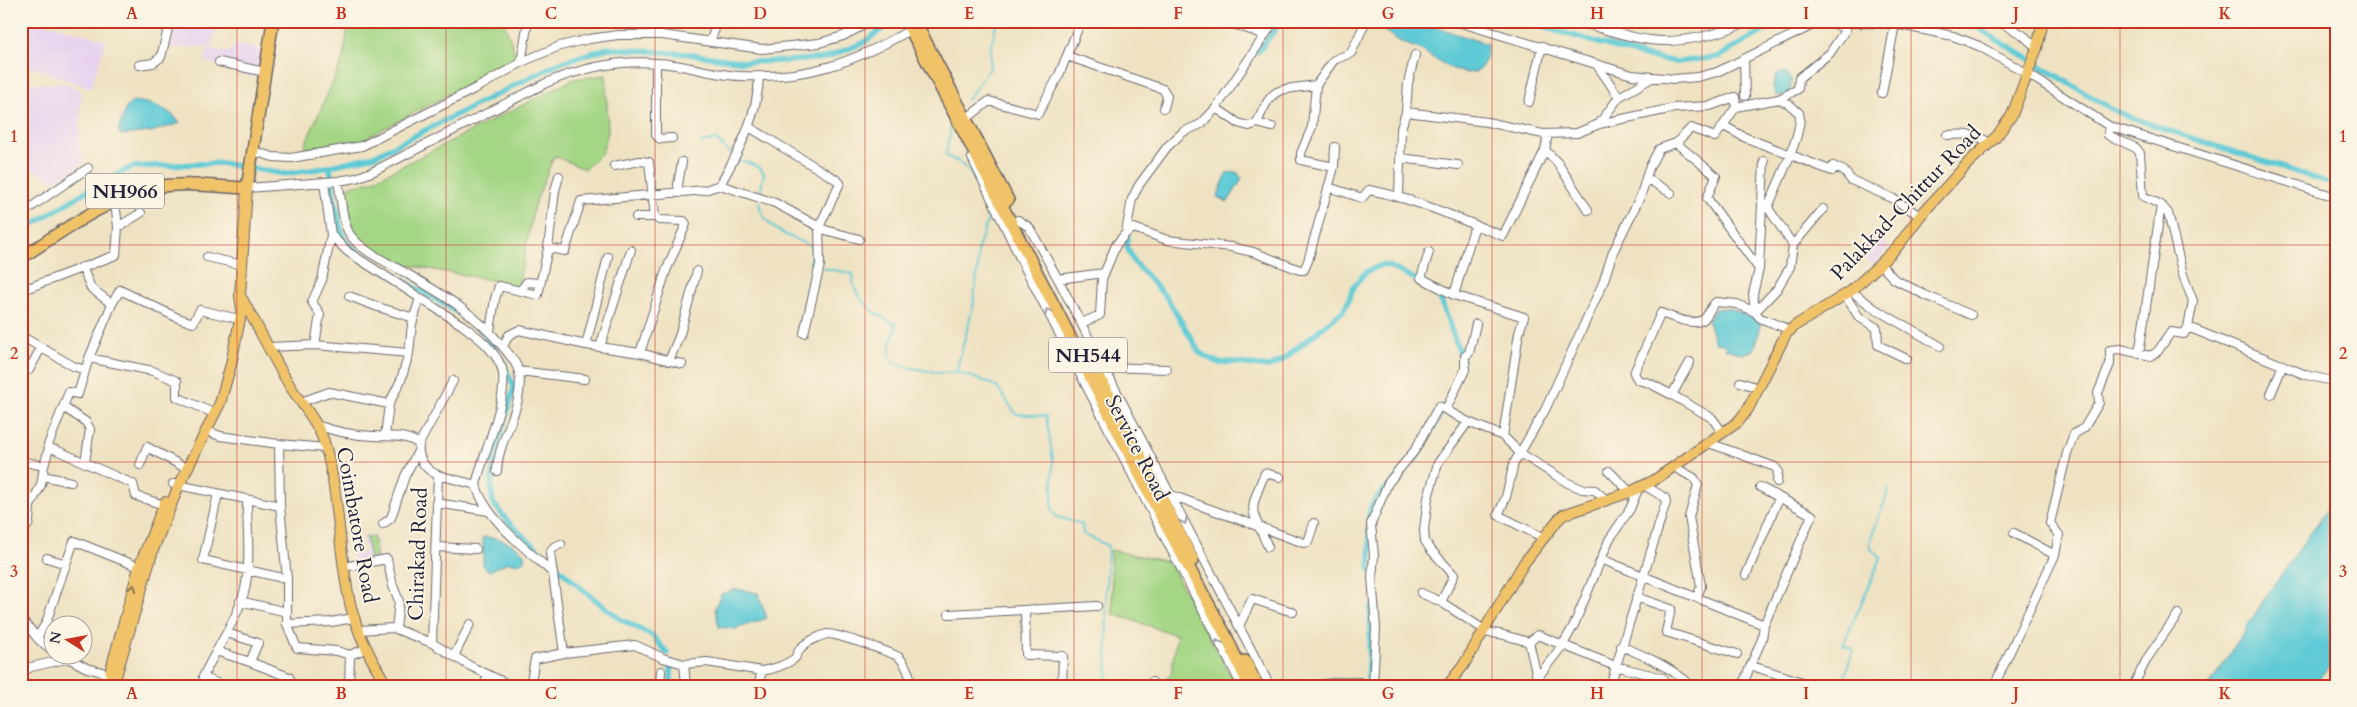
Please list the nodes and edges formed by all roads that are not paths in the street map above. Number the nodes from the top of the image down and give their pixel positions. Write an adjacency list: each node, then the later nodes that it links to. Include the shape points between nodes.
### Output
1 (170, 21): 29 (street, via 161,57 153,63)
2 (274, 21): 31 (highway)
3 (528, 21): 28 (street)
4 (718, 21): 20 (street)
5 (872, 21): 20 (street, via 843,36 819,43 762,49)
6 (1081, 21): 24 (street)
7 (1226, 21): 19 (street)
8 (1274, 21): 19 (street)
9 (1366, 21): 35 (street, via 1351,53 1334,60)
10 (1455, 21): 21 (street)
11 (1574, 21): 17 (street)
12 (1749, 21): 17 (street, via 1726,31 1677,40 1650,40)
13 (1998, 21): 22 (street, via 2023,35)
14 (2042, 21): 22 (main road, Palakkad-Chittur Road)
15 (1828, 22): 18 (street); 25 (street, via 1813,25); 39 (street, via 1846,29 1830,53 1799,78 1798,89)
16 (914, 24): 33 (street, via 871,53 843,64 793,75); 45 (highway, NH544); 55 (highway, NH544)
17 (1596, 24)
18 (1895, 24): 32 (street, via 1953,36 1979,46); 36 (street)
19 (1265, 36): 43 (street)
20 (710, 42): 28 (street, via 662,35 589,39 560,46)
21 (1542, 46): 30 (street); 40 (street)
22 (2037, 48): 32 (main road, Palakkad-Chittur Road)
23 (1416, 54): 44 (street, via 1408,83)
24 (1068, 56): 42 (street, via 1163,89 1167,96); 45 (street, via 1038,114 988,102)
25 (1744, 59): 34 (street, via 1698,77); 37 (street)
26 (219, 62): 31 (street)
27 (656, 62): 33 (street, via 738,76); 54 (street, via 656,135 660,140); 71 (street, via 596,67 570,73 374,171)
28 (521, 63): 59 (street, via 362,146 291,158 273,157)
29 (139, 65)
30 (1597, 65): 34 (street); 38 (street)
31 (265, 72): 59 (highway)
32 (2028, 74): 49 (street); 57 (main road, Palakkad-Chittur Road, via 2012,115)
33 (759, 76): 50 (street, via 759,92)
34 (1652, 78): 38 (street)
35 (1316, 85): 46 (street, via 1280,90 1268,98); 67 (street, via 1312,127 1300,158)
36 (1882, 93)
37 (1745, 96)
38 (1619, 97): 47 (street)
39 (1779, 100): 41 (street); 61 (street, via 1789,104 1800,116)
40 (1529, 102)
41 (1736, 107): 47 (street, via 1735,97 1710,106 1674,108); 48 (street)
42 (1164, 108)
43 (1216, 108): 46 (street, via 1238,123 1249,126); 97 (street, via 1201,124 1183,132 1152,164 1132,199)
44 (1406, 112): 52 (street); 62 (street, via 1401,129)
45 (966, 119): 93 (highway, NH544)
46 (1257, 123): 51 (street)
47 (1599, 124): 52 (street, via 1577,133)
48 (1724, 126): 56 (street, via 1715,136 1691,128); 61 (street)
49 (2109, 126): 82 (street); 84 (street, via 2108,136 2136,148 2140,154 2143,196)
50 (749, 127): 75 (street); 96 (street, via 840,184)
51 (1272, 127)
52 (1548, 134): 60 (street)
53 (1947, 135): 57 (street, via 1975,136)
54 (672, 138)
55 (969, 142): 291 (street, Service Road, one-way to 55, via 1024,266 976,167); 292 (highway, NH544)
56 (1676, 143): 70 (street, via 1659,148); 111 (street, via 1716,176 1707,198)
57 (1989, 144): 90 (main road, Palakkad-Chittur Road)
58 (1335, 147): 67 (street)
59 (251, 150): 72 (highway)
60 (1545, 150): 87 (street, via 1558,162); 94 (street, via 1503,236)
61 (1791, 154): 85 (street); 90 (street, via 1844,171 1851,180 1892,198)
62 (1400, 158): 65 (street); 80 (street)
63 (1764, 161): 81 (street)
64 (682, 162): 77 (street)
65 (1458, 165)
66 (614, 166): 79 (street, via 648,161)
67 (1334, 167): 76 (street)
68 (88, 168): 89 (street)
69 (559, 176): 101 (street, via 550,216)
70 (1646, 178): 78 (street); 179 (street, via 1603,283 1544,410)
71 (338, 181): 73 (street); 132 (street, via 347,230 352,238 468,311)
72 (245, 182): 73 (street, via 261,187); 74 (highway, NH966); 109 (main road, via 248,208)
73 (324, 182): 98 (street)
74 (160, 184): 83 (highway, NH966); 103 (highway, NH966, via 141,185 114,196)
75 (720, 185): 77 (street); 96 (street, via 775,203)
76 (1328, 188): 80 (street, via 1362,198 1369,190); 97 (street, via 1304,270 1231,247 1167,240 1134,228)
77 (679, 193): 79 (street)
78 (1671, 193)
79 (653, 194): 92 (street); 101 (street, via 580,201 565,251)
80 (1399, 196): 94 (street)
81 (1761, 198): 85 (street); 111 (street)
82 (2335, 198)
83 (115, 202): 95 (street); 107 (highway, NH966)
84 (2161, 205): 131 (street, via 2168,213 2183,275 2193,301); 144 (street)
85 (1768, 208): 100 (street)
86 (1823, 209): 100 (street)
87 (1588, 210)
88 (141, 213): 95 (street)
89 (21, 214)
90 (1920, 216): 108 (main road, Palakkad-Chittur Road)
91 (636, 217): 92 (street)
92 (655, 217): 143 (street, via 686,224 666,271)
93 (1018, 220): 114 (street, Service Road, via 1029,227); 293 (highway, NH544)
94 (1475, 225): 119 (street)
95 (118, 227): 110 (street, via 116,255)
96 (819, 227): 99 (street); 134 (street, via 820,265)
97 (1126, 233): 113 (street, via 1116,245)
98 (331, 235): 122 (street, via 348,252); 136 (street, via 322,280 312,302 320,314)
99 (859, 239)
100 (1794, 245): 124 (street, via 1790,267 1777,289)
101 (548, 248): 116 (street)
102 (631, 250): 140 (street)
103 (21, 251)
104 (1429, 252): 119 (street, via 1421,278)
105 (207, 257): 109 (street)
106 (608, 257): 137 (street)
107 (21, 258)
108 (1880, 264): 118 (main road, Palakkad-Chittur Road); 125 (street, via 1894,279)
109 (242, 265): 120 (main road)
110 (82, 267): 115 (street, via 28,288); 123 (street, via 91,288)
111 (1759, 269): 124 (street, via 1753,294)
112 (697, 271): 147 (street)
113 (1104, 273): 114 (street); 128 (street, via 1100,315)
114 (1058, 279): 128 (street, Service Road)
115 (21, 282)
116 (539, 283): 117 (street, via 527,282); 117 (street, via 538,295)
117 (521, 290): 132 (street, via 499,286)
118 (1848, 293): 130 (street, via 1940,346); 133 (main road, Palakkad-Chittur Road); 146 (street, via 1859,317 1877,328 1878,345)
119 (1454, 295): 173 (street, via 1524,316)
120 (240, 296): 126 (main road); 138 (main road, Coimbatore Road); 170 (main road, via 242,309 232,364)
121 (349, 296): 127 (street)
122 (420, 298): 127 (street); 194 (street, via 479,338 494,354 501,368 504,381 501,400)
123 (112, 304): 126 (street, via 120,290 193,323 200,310); 145 (street)
124 (1755, 312): 133 (street, via 1760,318); 162 (street, via 1716,302 1704,319 1698,321 1661,313 1634,373 1638,380)
125 (1971, 315)
126 (235, 318): 167 (main road)
127 (414, 318): 142 (street)
128 (1082, 323): 151 (street, Service Road)
129 (1476, 324): 166 (street, via 1469,353 1465,356 1465,370)
130 (1904, 325)
131 (2188, 327): 144 (street, via 2184,334 2171,332 2151,356); 150 (street)
132 (490, 332): 139 (street)
133 (1788, 332): 160 (main road, Palakkad-Chittur Road)
134 (804, 333)
135 (21, 336): 141 (street)
136 (315, 345): 138 (street); 142 (street)
137 (586, 345): 139 (street, via 519,330 510,335); 140 (street)
138 (268, 346): 163 (main road, Coimbatore Road)
139 (502, 346): 155 (street)
140 (600, 347): 143 (street)
141 (41, 348): 153 (street); 154 (street)
142 (409, 353): 164 (street)
143 (640, 353): 147 (street)
144 (2139, 354): 217 (street, via 2110,350 2110,364 2098,393 2099,403 2084,428 2074,434 2050,523 2059,535)
145 (89, 358): 154 (street); 167 (street, via 153,371 177,381 177,398)
146 (1907, 359)
147 (669, 361): 149 (street)
148 (1690, 362): 162 (street)
149 (682, 364)
150 (2283, 365): 156 (street, via 2332,381); 161 (street)
151 (1105, 367): 152 (street); 198 (street, Service Road)
152 (1167, 369)
153 (30, 370)
154 (85, 370): 165 (street, via 78,394 70,392)
155 (519, 371): 157 (street); 186 (street, via 518,396 507,435 497,455)
156 (2336, 375)
157 (584, 379)
158 (452, 381): 176 (street)
159 (1740, 382): 160 (street)
160 (1758, 388): 171 (main road, Palakkad-Chittur Road, via 1738,422)
161 (2271, 394)
162 (1672, 395): 171 (street, via 1712,418)
163 (301, 402): 164 (street, via 330,392); 169 (main road, Coimbatore Road)
164 (389, 404): 172 (street)
165 (63, 407): 177 (street); 181 (street, via 90,428)
166 (1443, 407): 168 (street); 275 (street, via 1416,450 1388,482 1371,524 1376,628)
167 (211, 412): 184 (main road)
168 (1468, 422): 173 (street); 232 (street, via 1438,463 1428,498 1425,541 1454,575)
169 (316, 426): 172 (street); 178 (main road, Coimbatore Road)
170 (207, 431): 175 (street, via 220,436); 193 (main road)
171 (1722, 433): 174 (main road, Palakkad-Chittur Road)
172 (385, 436): 176 (street, via 408,438)
173 (1503, 436): 179 (street)
174 (1709, 443): 185 (main road, Palakkad-Chittur Road); 192 (street, via 1776,467)
175 (279, 444): 178 (street); 204 (street)
176 (419, 447): 188 (street, Chirakad Road, via 424,466); 207 (street, via 391,518)
177 (48, 448): 181 (street); 183 (street)
178 (326, 448): 222 (main road, Coimbatore Road, via 334,486)
179 (1520, 453): 200 (street, via 1568,483 1595,490); 212 (street, via 1514,463 1499,516)
180 (21, 461): 183 (street)
181 (85, 463): 203 (street, via 132,484 136,496)
182 (140, 465): 184 (street, via 147,447)
183 (44, 466): 189 (street)
184 (182, 466): 193 (main road)
185 (1674, 466): 196 (main road, Palakkad-Chittur Road); 230 (street, via 1694,478 1698,485 1688,517 1700,586)
186 (497, 471)
187 (1609, 471): 196 (street)
188 (438, 475): 194 (street); 202 (street, Chirakad Road)
189 (43, 476): 191 (street); 210 (street, via 30,506 30,523)
190 (1280, 477): 208 (street, via 1265,473 1252,504)
191 (71, 482)
192 (1777, 482)
193 (176, 484): 197 (street); 203 (main road); 211 (main road)
194 (476, 485): 205 (street)
195 (1760, 487): 199 (street)
196 (1638, 488): 200 (main road, Palakkad-Chittur Road); 219 (street, via 1630,509 1609,540); 226 (street, via 1665,498)
197 (218, 494): 201 (street); 223 (street, via 203,560)
198 (1170, 495): 208 (street); 244 (street, Service Road, one-way to 244)
199 (1778, 498): 225 (street); 243 (street, via 1812,515)
200 (1605, 499): 212 (main road, Palakkad-Chittur Road, via 1563,515)
201 (248, 500): 204 (street); 223 (street)
202 (436, 503): 205 (street); 214 (street, Chirakad Road)
203 (164, 505): 211 (main road)
204 (280, 506): 227 (street)
205 (489, 511): 224 (street)
206 (1314, 523): 208 (street, via 1308,542 1304,543)
207 (384, 524)
208 (1258, 528): 215 (street)
209 (2014, 533): 217 (street)
210 (21, 535)
211 (154, 538): 221 (main road); 270 (main road)
212 (1544, 538): 247 (main road, Palakkad-Chittur Road, via 1524,563)
213 (561, 544): 224 (street, via 550,553)
214 (436, 547): 216 (street); 252 (street, Chirakad Road)
215 (1268, 547)
216 (476, 549)
217 (2054, 555): 301 (street)
218 (47, 558): 220 (street)
219 (1601, 559): 226 (street); 253 (street)
220 (66, 564): 221 (street, via 74,541); 249 (street, via 46,623)
221 (139, 567): 270 (main road, one-way to 221)
222 (343, 567): 240 (main road, Coimbatore Road); 245 (street, via 387,559 399,600)
223 (247, 570): 227 (street); 231 (street)
224 (552, 572): 257 (street)
225 (1746, 575)
226 (1643, 576): 229 (street); 230 (street)
227 (287, 579): 235 (street)
228 (1421, 593): 232 (street)
229 (1636, 598): 254 (street); 258 (street, via 1671,609 1666,632)
230 (1697, 598): 243 (street)
231 (240, 601): 235 (street); 248 (street)
232 (1441, 602): 247 (street)
233 (1097, 606): 234 (street)
234 (1025, 610): 237 (street); 290 (street, via 1026,655 1063,656)
235 (287, 612): 241 (street)
236 (1293, 612): 244 (street, via 1252,599)
237 (949, 614)
238 (2178, 614): 302 (street, via 2148,657)
239 (21, 618): 249 (street)
240 (354, 618): 241 (street); 246 (main road, Coimbatore Road)
241 (287, 624): 259 (street, via 297,648)
242 (470, 624): 260 (street)
243 (1764, 625): 266 (street)
244 (1239, 626): 294 (street, Service Road)
245 (396, 629): 246 (street, Chirakad Road); 252 (street, Chirakad Road)
246 (359, 630): 255 (main road, Coimbatore Road)
247 (1482, 631): 251 (street); 296 (main road, Palakkad-Chittur Road, via 1463,666)
248 (227, 632): 256 (street); 261 (street, via 258,643)
249 (37, 638): 250 (street)
250 (42, 642)
251 (1529, 642): 253 (street, via 1538,635); 273 (street)
252 (432, 643): 260 (street)
253 (1562, 646): 265 (street); 273 (street)
254 (1621, 646): 265 (street); 298 (street, via 1653,658 1686,681)
255 (365, 649): 259 (street); 282 (main road, Coimbatore Road)
256 (216, 651): 261 (street); 279 (street, via 203,677)
257 (564, 653): 264 (street, via 635,645); 285 (street, via 535,659)
258 (1737, 654)
259 (350, 655): 281 (street)
260 (454, 656): 271 (street)
261 (250, 662): 280 (street, via 289,677)
262 (42, 663): 267 (street)
263 (79, 664): 270 (street)
264 (684, 664): 269 (street, via 707,662); 287 (street)
265 (1615, 666): 272 (street); 276 (street)
266 (1752, 666): 299 (street); 300 (street)
267 (21, 671)
268 (661, 671): 286 (street)
269 (762, 671): 288 (street); 289 (street, via 777,668 796,658 800,648 813,640 837,634 899,657)
270 (113, 675): 277 (main road); 278 (main road)
271 (488, 675): 283 (street); 284 (street)
272 (1663, 678)
273 (1539, 682)
274 (1361, 684): 275 (street); 295 (street, via 1338,682)
275 (1373, 684)
276 (1611, 684): 297 (street)
277 (107, 686)
278 (113, 686)
279 (223, 686)
280 (293, 686)
281 (349, 686)
282 (386, 686)
283 (484, 686)
284 (512, 686)
285 (530, 686)
286 (660, 686)
287 (686, 686)
288 (758, 686)
289 (912, 686)
290 (1062, 686)
291 (1242, 686)
292 (1249, 686)
293 (1258, 686)
294 (1270, 686)
295 (1312, 686)
296 (1447, 686)
297 (1625, 686)
298 (1685, 686)
299 (1742, 686)
300 (1815, 686)
301 (1994, 686)
302 (2133, 686)

